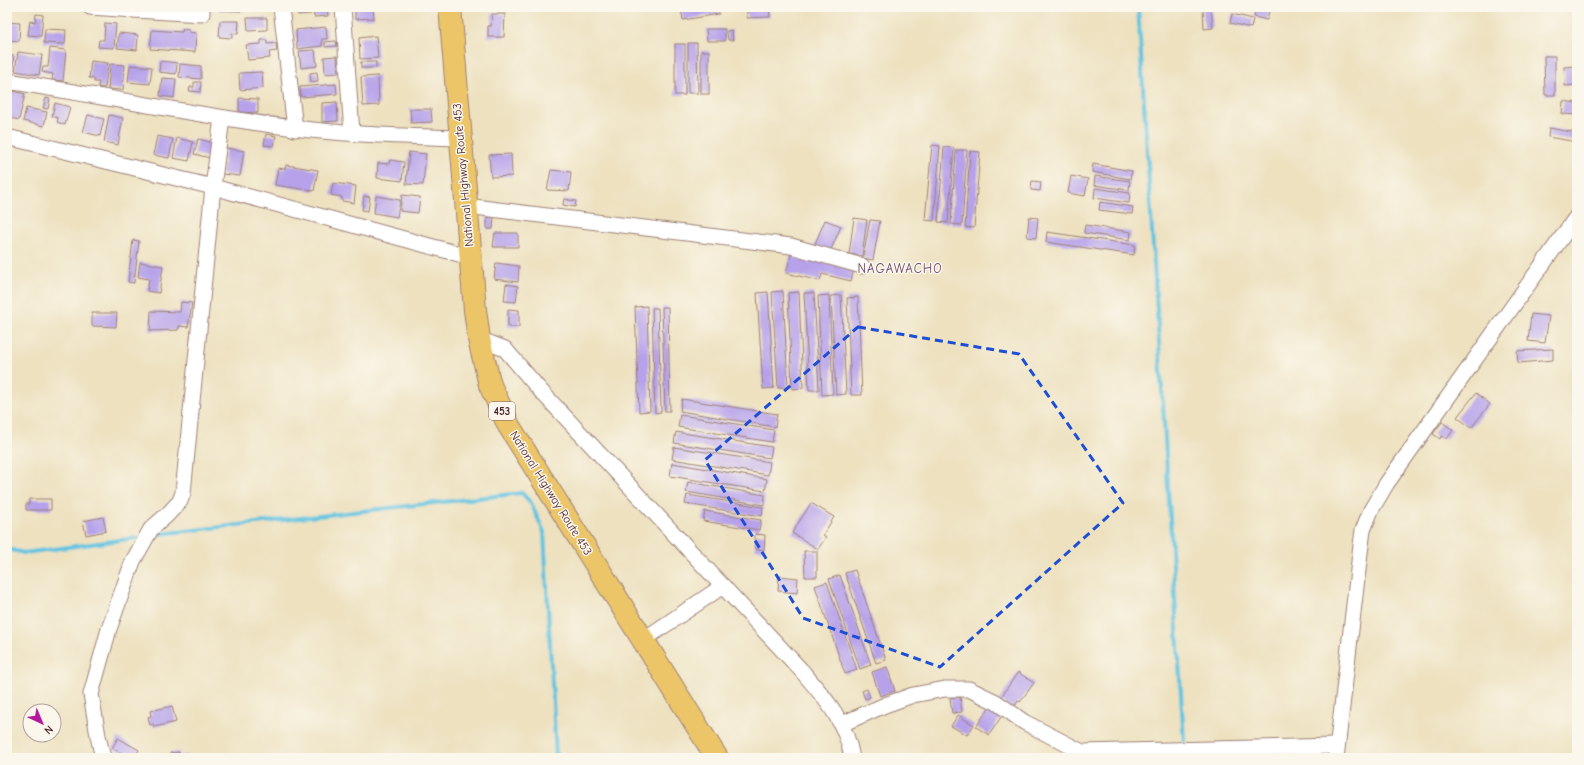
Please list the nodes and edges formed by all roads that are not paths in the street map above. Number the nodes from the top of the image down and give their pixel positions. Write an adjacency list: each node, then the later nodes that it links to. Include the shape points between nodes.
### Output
1 (90, 7): 6 (street)
2 (202, 7): 6 (street, via 202,14)
3 (281, 7): 9 (street)
4 (343, 7): 10 (street)
5 (450, 7): 12 (highway, National Highway Route 453 / 453)
6 (135, 9)
7 (7, 81): 8 (street)
8 (222, 118): 9 (street); 13 (street)
9 (295, 129): 10 (street)
10 (352, 133): 12 (street)
11 (7, 137): 13 (street)
12 (460, 138): 14 (highway, National Highway Route 453 / 453)
13 (213, 187): 16 (street); 23 (street, via 183,493 180,501 151,529 133,561 109,629 91,694)
14 (466, 206): 16 (highway, National Highway Route 453 / 453); 17 (street, via 791,246)
15 (1577, 216): 22 (street, via 1387,483 1363,530)
16 (470, 258): 18 (highway, National Highway Route 453 / 453)
17 (862, 266)
18 (479, 339): 19 (street, via 505,349 539,389); 20 (highway, National Highway Route 453 / 453, via 490,384 509,426)
19 (723, 586): 20 (street); 21 (street, via 812,682)
20 (644, 640): 24 (highway, National Highway Route 453 / 453)
21 (842, 724): 22 (street, via 885,704 913,695 945,689 969,689 996,702 1024,722 1082,752); 25 (street)
22 (1336, 752)
23 (103, 758)
24 (717, 758)
25 (852, 758)

